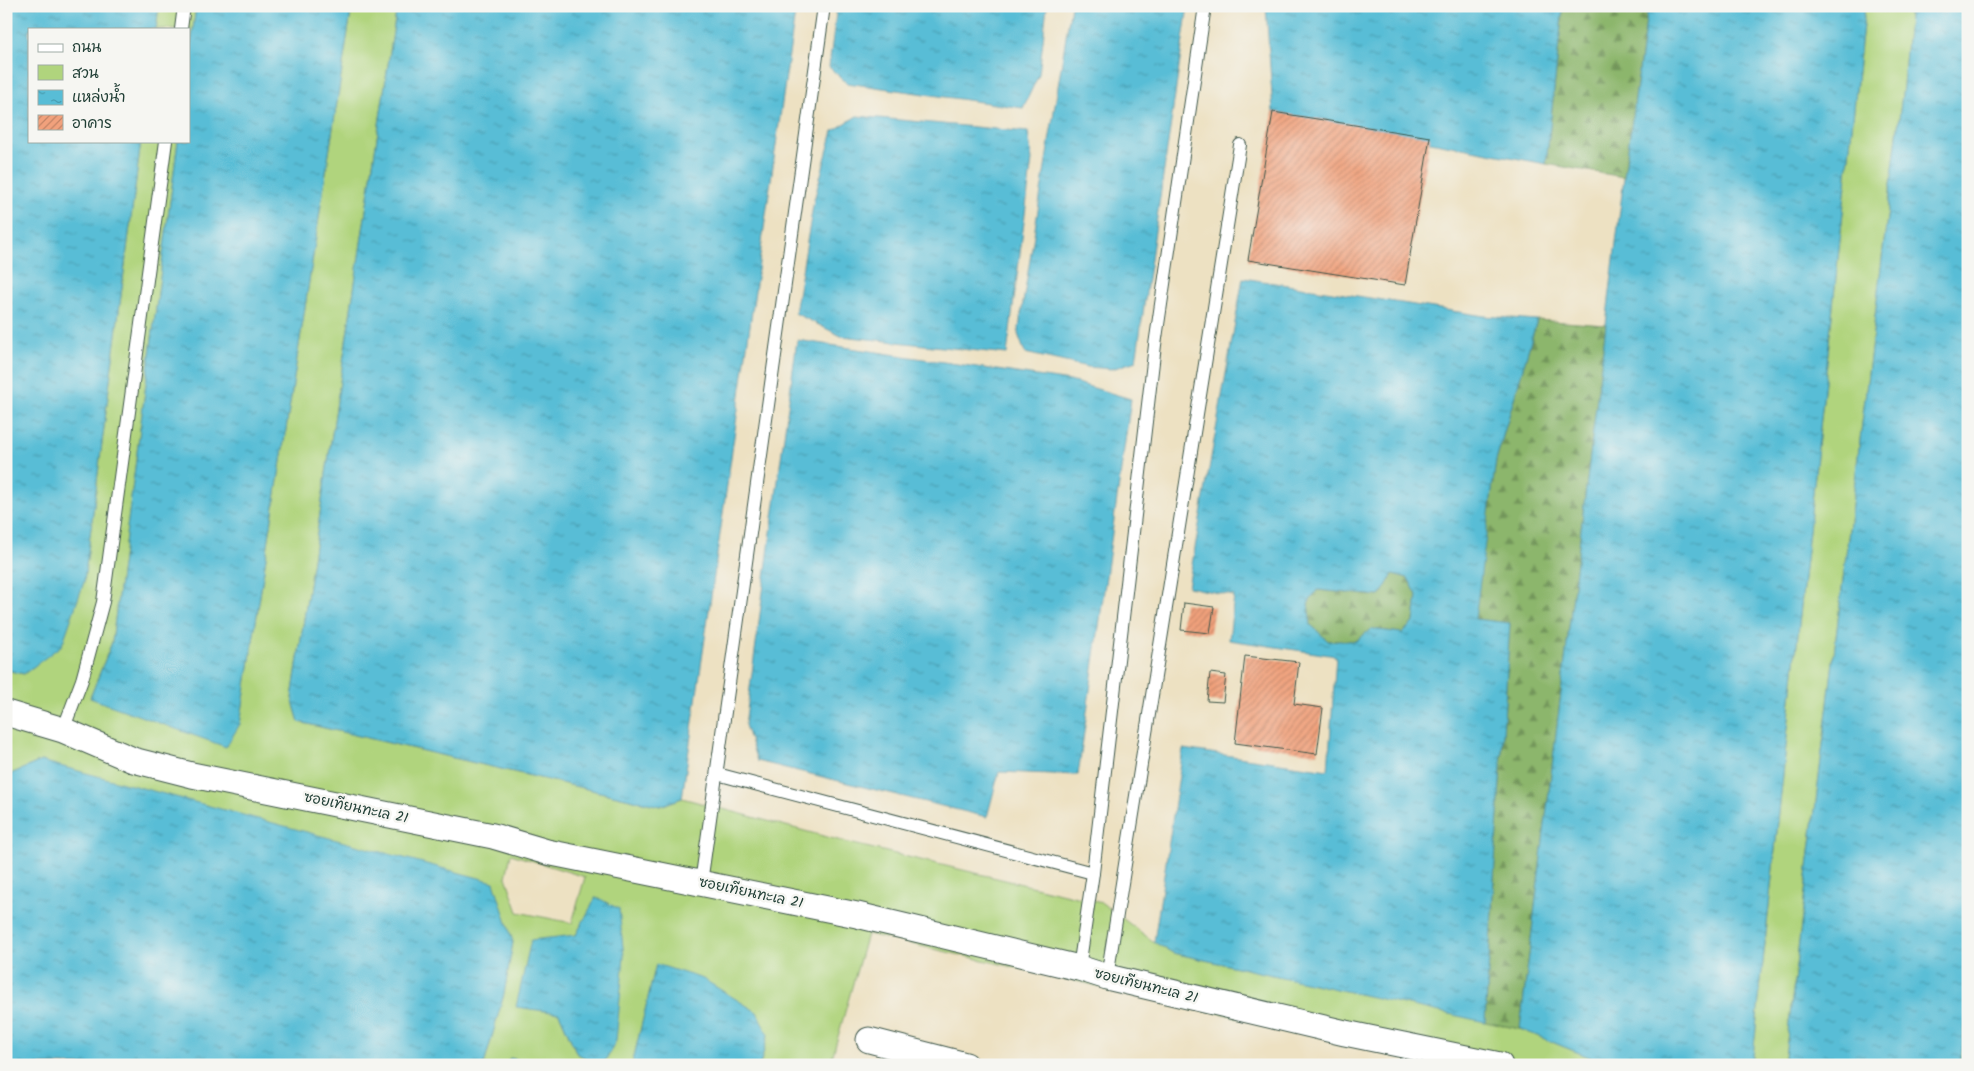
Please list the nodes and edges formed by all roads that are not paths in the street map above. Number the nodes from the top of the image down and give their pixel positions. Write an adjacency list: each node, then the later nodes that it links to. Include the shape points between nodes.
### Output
1 (184, 6): 4 (lane)
2 (824, 6): 9 (lane)
3 (1205, 6): 10 (lane, via 1155,345)
4 (181, 28)
5 (166, 142): 8 (lane, via 103,602 82,680)
6 (1240, 145): 13 (lane)
7 (6, 713): 8 (street, ซอยเทียนทะเล 21)
8 (63, 730): 11 (street, ซอยเทียนทะเล 21, via 132,760 192,775 492,836 547,852)
9 (717, 774): 10 (lane); 11 (lane)
10 (1093, 873): 12 (lane)
11 (701, 883): 12 (street, ซอยเทียนทะเล 21, via 857,915)
12 (1079, 968): 13 (street, ซอยเทียนทะเล 21)
13 (1107, 977): 16 (street, ซอยเทียนทะเล 21, via 1345,1033)
14 (869, 1040): 15 (street)
15 (966, 1065)
16 (1500, 1065)

